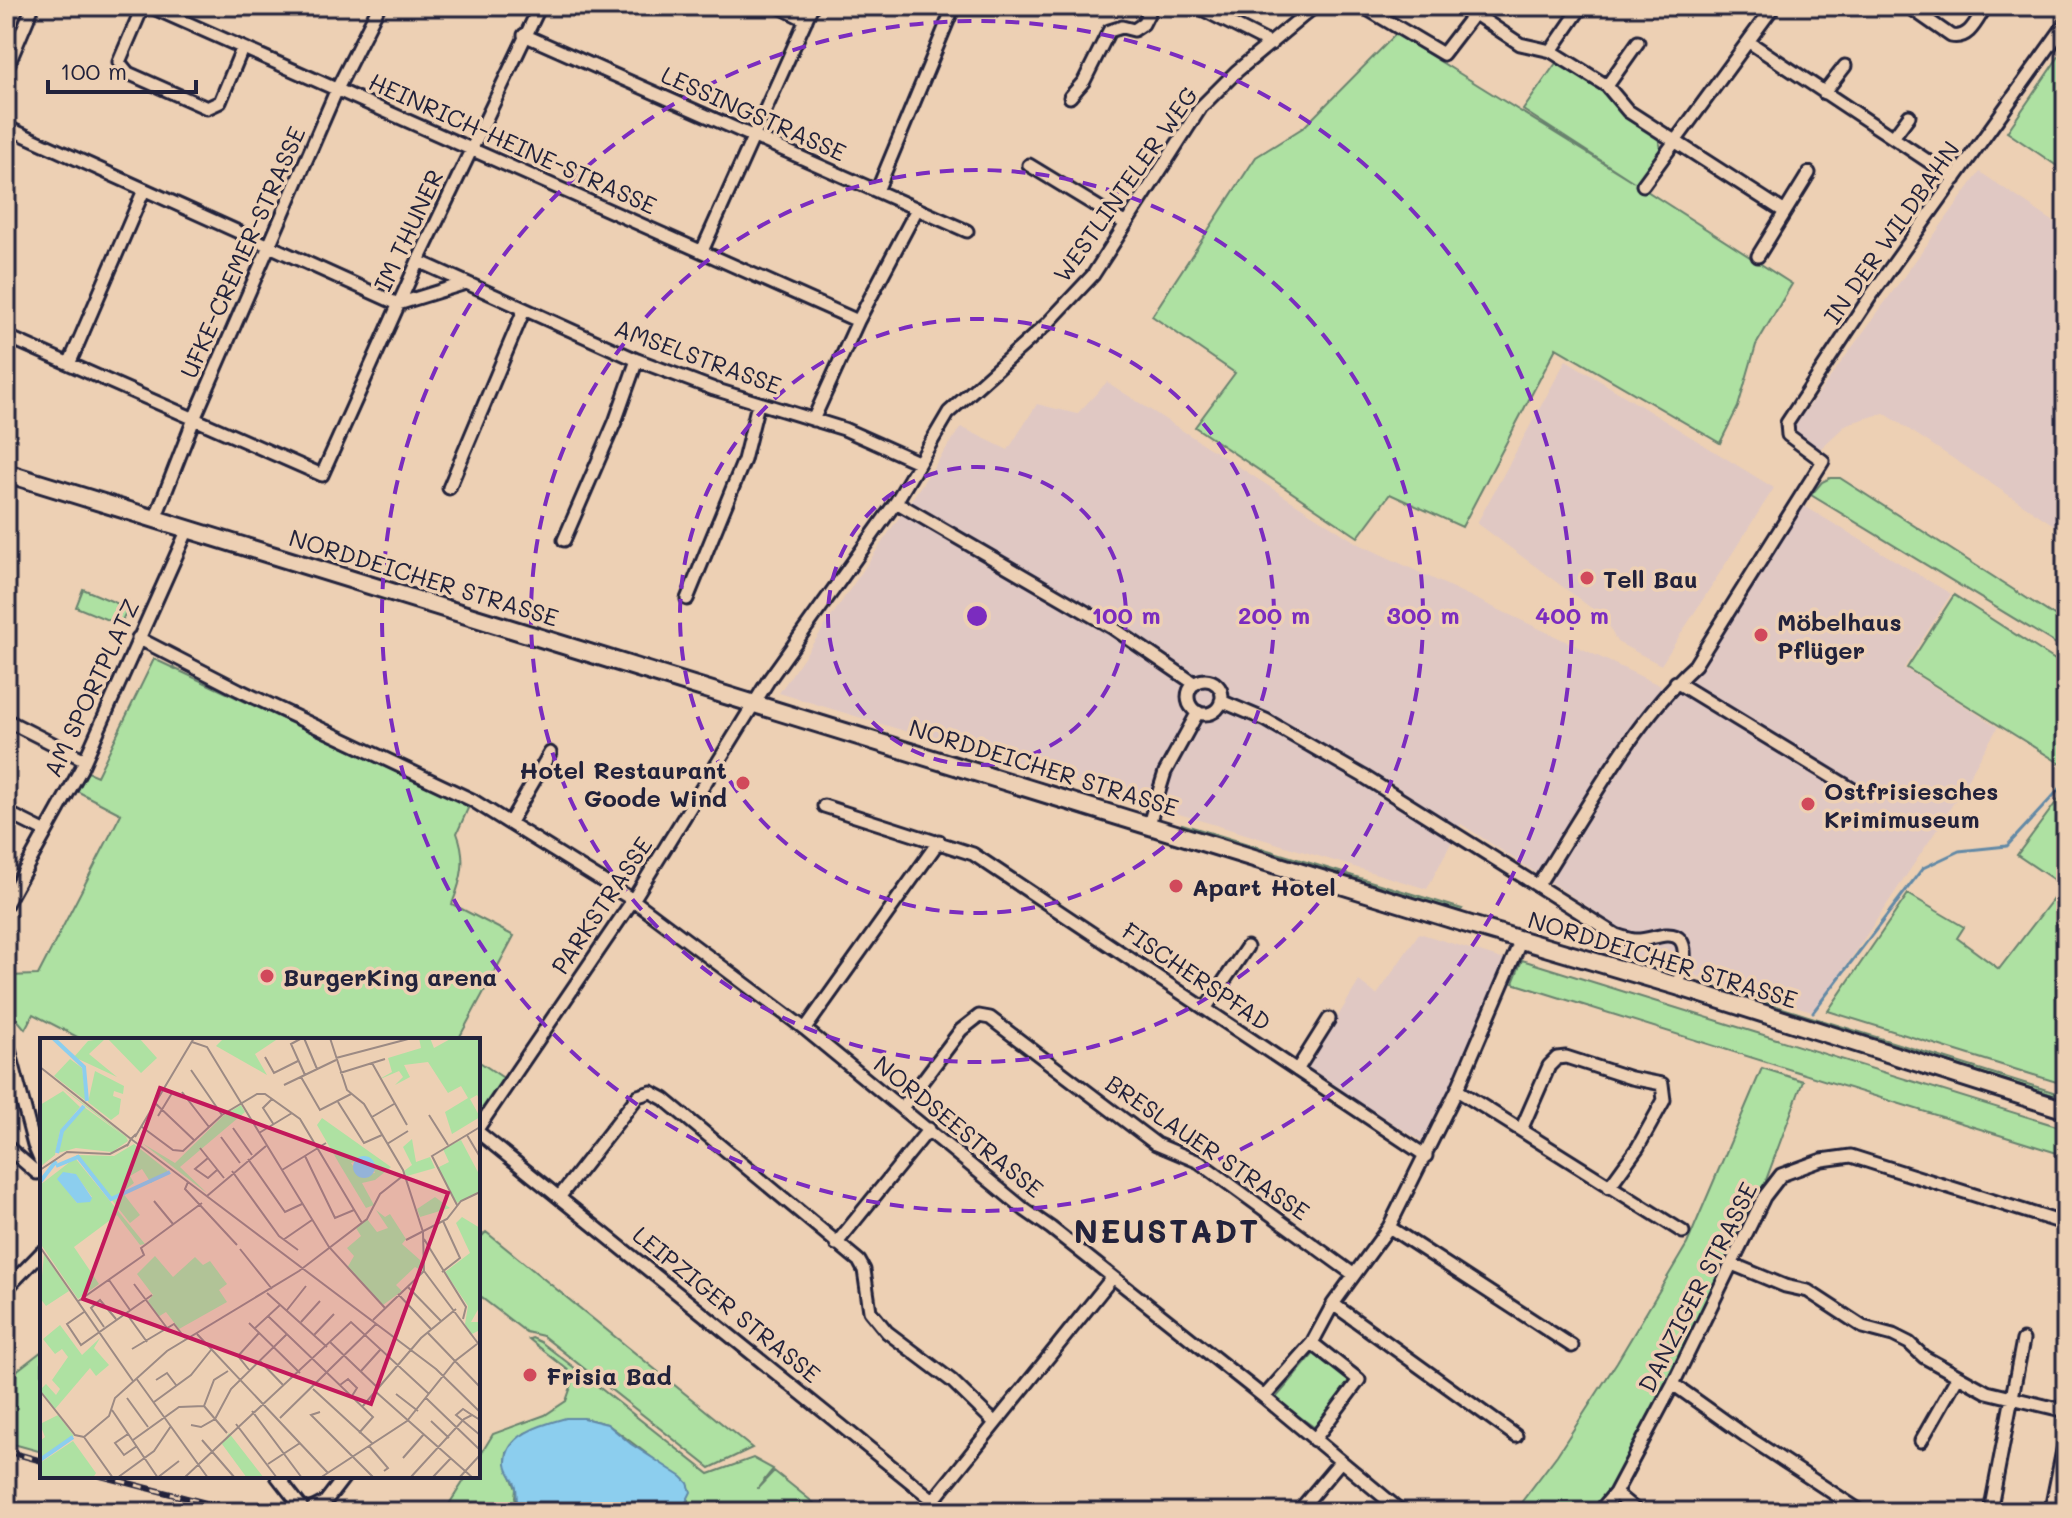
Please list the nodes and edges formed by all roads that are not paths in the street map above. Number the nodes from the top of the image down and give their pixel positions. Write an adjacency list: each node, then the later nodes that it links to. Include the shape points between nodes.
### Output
1 (33, 6): 26 (street)
2 (146, 6): 23 (street, HEINRICH-HEINE-STRASSE); 23 (street, via 119,62 128,73 207,108 220,102)
3 (379, 6): 28 (street, UFKE-CREMER-STRASSE)
4 (540, 6): 19 (street, IM THUNER)
5 (778, 6): 17 (street)
6 (812, 6): 17 (street)
7 (954, 6): 42 (street)
8 (1152, 6): 30 (street, via 1134,30 1109,31)
9 (1196, 6): 22 (street)
10 (1315, 6): 22 (street, WESTLINTELER WEG)
11 (1362, 6): 16 (street, via 1443,54)
12 (1582, 6): 24 (street)
13 (1908, 6): 14 (street, via 1959,37 1967,34)
14 (1986, 6)
15 (1768, 8): 21 (street)
16 (1478, 10): 24 (street, via 1520,44)
17 (806, 20): 34 (street)
18 (2066, 23): 39 (street, IN DER WILDBAHN)
19 (524, 35): 34 (street, LESSINGSTRASSE); 36 (street, IM THUNER)
20 (1638, 42): 27 (street)
21 (1749, 42): 29 (street); 35 (street)
22 (1271, 44): 45 (street, WESTLINTELER WEG, via 1201,107)
23 (242, 49): 28 (street, HEINRICH-HEINE-STRASSE)
24 (1551, 51): 27 (street)
25 (1845, 66): 29 (street)
26 (6, 70)
27 (1607, 86): 35 (street, via 1628,111)
28 (337, 89): 36 (street, HEINRICH-HEINE-STRASSE); 47 (street, UFKE-CREMER-STRASSE)
29 (1824, 93): 33 (street)
30 (1070, 97)
31 (1909, 116): 33 (street)
32 (6, 127): 41 (street)
33 (1894, 136): 39 (street)
34 (753, 138): 42 (street, LESSINGSTRASSE); 48 (street)
35 (1674, 142): 40 (street); 44 (street)
36 (471, 149): 48 (street, HEINRICH-HEINE-STRASSE); 50 (street, IM THUNER)
37 (1029, 165): 45 (street)
38 (1809, 173): 44 (street)
39 (1955, 179): 70 (street, IN DER WILDBAHN, via 1787,423 1788,435 1823,461 1695,665)
40 (1643, 185)
41 (144, 190): 47 (street); 57 (street)
42 (877, 191): 43 (street, LESSINGSTRASSE)
43 (917, 209): 46 (street, LESSINGSTRASSE); 54 (street)
44 (1785, 212): 49 (street)
45 (1126, 224): 61 (street, WESTLINTELER WEG, via 1078,293 949,412)
46 (967, 231)
47 (270, 245): 52 (street); 59 (street, UFKE-CREMER-STRASSE)
48 (702, 251): 54 (street, HEINRICH-HEINE-STRASSE)
49 (1758, 256)
50 (418, 261): 51 (street, AMSELSTRASSE); 52 (street, IM THUNER)
51 (466, 283): 52 (street); 53 (street, AMSELSTRASSE)
52 (398, 304): 59 (street, IM THUNER, via 322,475)
53 (524, 310): 56 (street, AMSELSTRASSE); 63 (street)
54 (858, 321): 60 (street)
55 (6, 336): 57 (street)
56 (637, 360): 58 (street, AMSELSTRASSE); 67 (street)
57 (70, 362): 59 (street)
58 (758, 404): 60 (street, AMSELSTRASSE); 68 (street, via 744,460)
59 (194, 419): 65 (street, UFKE-CREMER-STRASSE)
60 (813, 420): 61 (street, AMSELSTRASSE)
61 (918, 462): 64 (street, WESTLINTELER WEG)
62 (6, 473): 65 (main road, NORDDEICHER STRASSE)
63 (449, 488)
64 (896, 502): 71 (street, via 1113,628); 73 (street, WESTLINTELER WEG)
65 (155, 519): 66 (main road, NORDDEICHER STRASSE)
66 (188, 529): 69 (street, AM SPORTPLATZ); 73 (main road, NORDDEICHER STRASSE)
67 (564, 540)
68 (687, 599)
69 (138, 638): 77 (street, AM SPORTPLATZ); 81 (street, NORDSEESTRASSE)
70 (1676, 682): 78 (street); 85 (street, via 1641,726)
71 (1195, 684): 72 (street, via 1214,683); 74 (street, via 1188,699)
72 (1221, 701): 74 (street, via 1212,713); 85 (street, via 1283,729)
73 (754, 704): 82 (main road, NORDDEICHER STRASSE); 86 (street, PARKSTRASSE)
74 (1198, 712): 82 (street, via 1165,772)
75 (6, 720): 77 (street)
76 (550, 753): 81 (street)
77 (85, 760): 83 (street, AM SPORTPLATZ)
78 (1852, 789)
79 (824, 806): 84 (street, FISCHERSPFAD)
80 (6, 812): 83 (street)
81 (510, 822): 86 (street, NORDSEESTRASSE)
82 (1149, 824): 88 (main road, NORDDEICHER STRASSE)
83 (46, 832): 87 (street, AM SPORTPLATZ)
84 (939, 841): 91 (street, FISCHERSPFAD, via 973,854); 93 (street)
85 (1538, 885): 90 (street, via 1616,935 1679,939 1685,959)
86 (633, 900): 93 (street, NORDSEESTRASSE); 99 (street, PARKSTRASSE)
87 (6, 904)
88 (1521, 940): 90 (main road, NORDDEICHER STRASSE); 96 (street)
89 (1247, 947): 91 (street)
90 (1677, 986): 98 (main road, NORDDEICHER STRASSE)
91 (1205, 1009): 95 (street, FISCHERSPFAD)
92 (1329, 1019): 95 (street)
93 (805, 1029): 97 (street, NORDSEESTRASSE)
94 (6, 1038): 105 (street)
95 (1297, 1070): 104 (street, FISCHERSPFAD)
96 (1457, 1090): 101 (street); 104 (street)
97 (902, 1108): 100 (street, NORDSEESTRASSE); 115 (street, BRESLAUER STRASSE, via 961,1030 979,1016 990,1018 1156,1144 1199,1162)
98 (2066, 1110)
99 (480, 1127)
100 (929, 1129): 112 (street); 116 (street, NORDSEESTRASSE)
101 (1521, 1130): 107 (street); 107 (street, via 1557,1058 1662,1084 1664,1100)
102 (480, 1132): 108 (street, LEIPZIGER STRASSE)
103 (6, 1146): 106 (street)
104 (1426, 1156): 110 (street)
105 (40, 1159)
106 (40, 1172)
107 (1609, 1187): 111 (street)
108 (560, 1196): 112 (street, via 638,1096 651,1092); 136 (street, LEIPZIGER STRASSE)
109 (2066, 1224): 114 (street, DANZIGER STRASSE, via 1860,1158 1836,1156 1781,1175 1764,1197)
110 (1389, 1227): 115 (street); 121 (street)
111 (1683, 1232)
112 (836, 1244): 127 (street, via 859,1261 870,1311 887,1332 952,1381)
113 (40, 1254): 117 (street)
114 (1732, 1264): 122 (street, via 1808,1291 1863,1327 1909,1343); 123 (street, DANZIGER STRASSE)
115 (1353, 1274): 118 (street)
116 (1112, 1278): 124 (street, NORDSEESTRASSE); 127 (street)
117 (6, 1289)
118 (1333, 1304): 120 (street); 128 (street)
119 (2023, 1340): 125 (street)
120 (1312, 1343): 124 (street); 129 (street, via 1359,1380)
121 (1572, 1346)
122 (1958, 1376): 125 (street); 130 (street)
123 (1673, 1384): 135 (street, DANZIGER STRASSE); 145 (street)
124 (1264, 1397): 129 (street, NORDSEESTRASSE)
125 (2011, 1398): 126 (street); 146 (street)
126 (2066, 1411)
127 (994, 1422): 136 (street)
128 (1516, 1436)
129 (1314, 1440): 132 (street, NORDSEESTRASSE)
130 (1921, 1441)
131 (2066, 1448): 147 (main road)
132 (1340, 1462): 141 (street); 142 (street, NORDSEESTRASSE)
133 (279, 1478): 138 (street)
134 (344, 1478): 137 (street)
135 (1615, 1493): 143 (street, DANZIGER STRASSE); 144 (street)
136 (933, 1500): 139 (street); 140 (street, LEIPZIGER STRASSE)
137 (324, 1507): 138 (street)
138 (306, 1512)
139 (924, 1512)
140 (948, 1512)
141 (1298, 1512)
142 (1402, 1512)
143 (1599, 1512)
144 (1638, 1512)
145 (1862, 1512)
146 (1990, 1512)
147 (2053, 1512)

